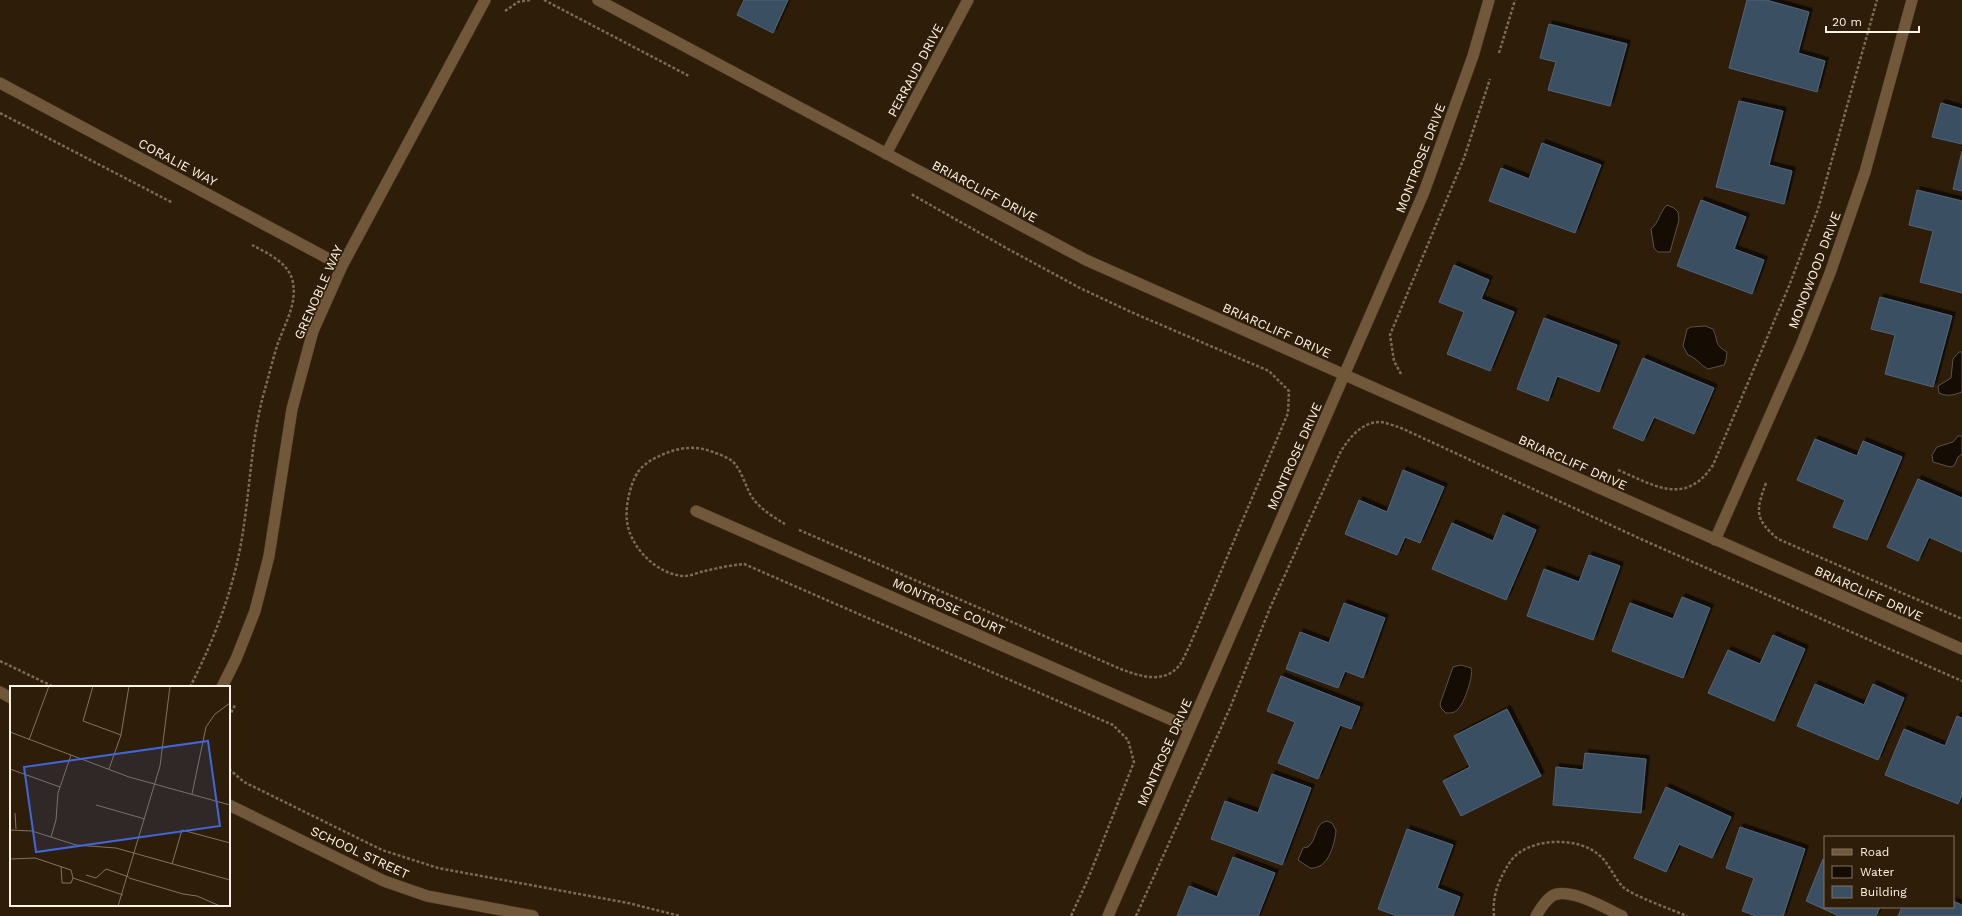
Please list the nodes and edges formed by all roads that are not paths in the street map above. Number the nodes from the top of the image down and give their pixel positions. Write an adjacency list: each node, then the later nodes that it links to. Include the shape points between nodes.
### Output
1 (485, 0): 8 (street, GRENOBLE WAY)
2 (598, 0): 7 (street, BRIARCLIFF DRIVE)
3 (968, 0): 7 (street, PERRAUD DRIVE)
4 (1488, 0): 9 (street, MONTROSE DRIVE, via 1473,56 1424,192)
5 (1912, 0): 11 (street, MONOWOOD DRIVE, via 1865,172 1830,273)
6 (0, 83): 8 (street, CORALIE WAY)
7 (886, 154): 9 (street, BRIARCLIFF DRIVE, via 1086,260)
8 (342, 266): 13 (street, GRENOBLE WAY, via 313,331 292,409 269,556 255,611)
9 (1345, 376): 11 (street, BRIARCLIFF DRIVE); 16 (street, MONTROSE DRIVE)
10 (696, 511): 16 (street, MONTROSE COURT)
11 (1716, 540): 12 (street, BRIARCLIFF DRIVE)
12 (1962, 649)
13 (222, 686)
14 (0, 692): 15 (street)
15 (10, 697)
16 (1190, 728): 19 (street, MONTROSE DRIVE)
17 (230, 805): 18 (street, SCHOOL STREET, via 384,881 427,896)
18 (533, 916)
19 (1108, 916)
20 (1536, 916): 21 (street, via 1547,900 1559,894 1578,897)
21 (1622, 916)

